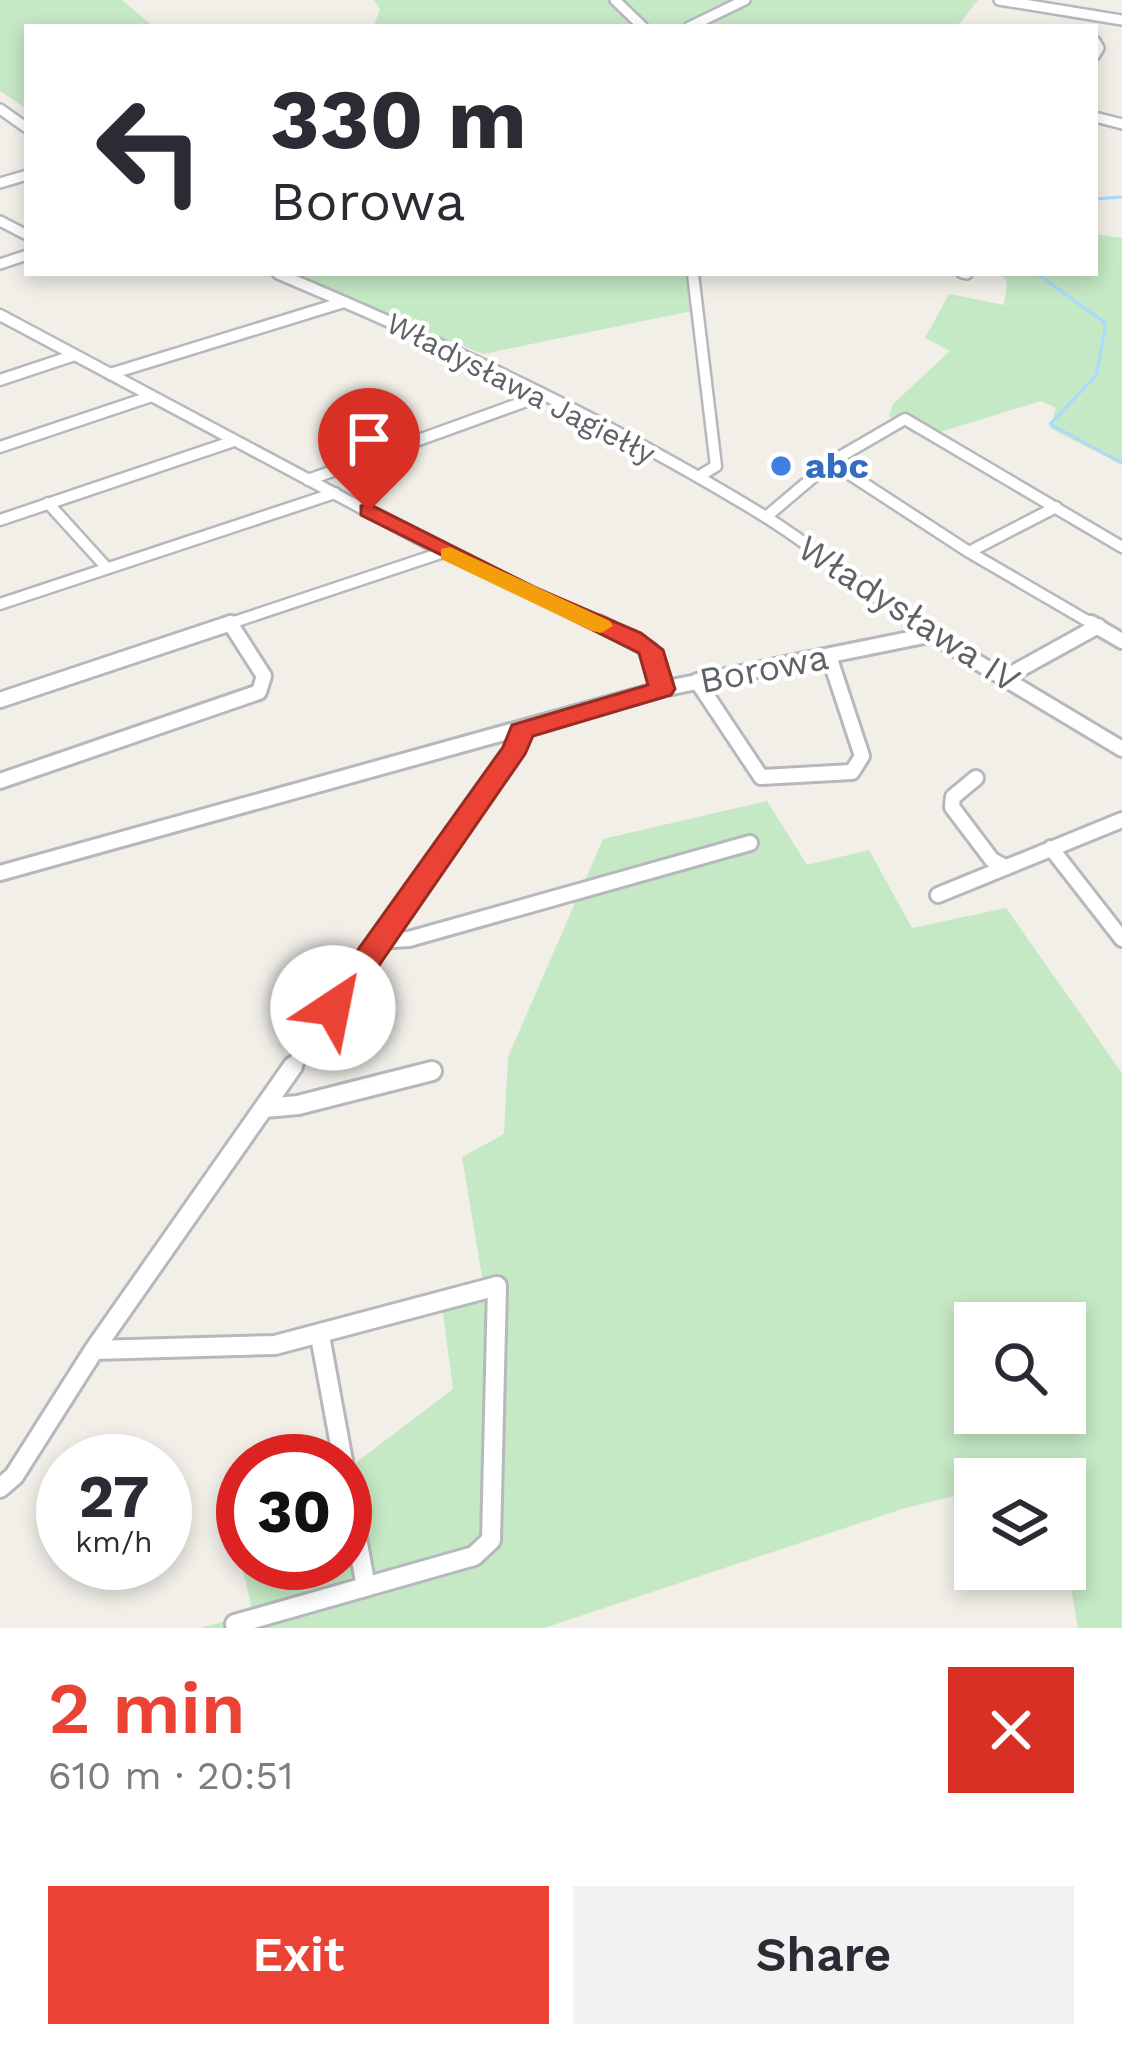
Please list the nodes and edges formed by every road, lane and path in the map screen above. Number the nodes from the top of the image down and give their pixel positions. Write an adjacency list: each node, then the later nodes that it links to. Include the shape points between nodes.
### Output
1 (615, 0): 6 (street)
2 (746, 0): 7 (street)
3 (999, 0): 4 (street)
4 (1089, 14): 5 (street); 8 (street)
5 (1122, 20)
6 (640, 24)
7 (695, 24)
8 (1087, 24)
9 (284, 276): 11 (street, Władysława Jagiełły)
10 (693, 276): 21 (street, via 716,466)
11 (344, 302): 14 (street); 16 (street, Władysława Jagiełły)
12 (0, 314): 13 (street, Borowa)
13 (75, 355): 14 (street, Borowa); 15 (street)
14 (110, 374): 17 (street, Borowa)
15 (0, 380)
16 (543, 395): 21 (street, Władysława Jagiełły); 22 (street)
17 (149, 397): 18 (street, Borowa); 19 (street)
18 (234, 441): 22 (street, Borowa); 24 (street)
19 (0, 447)
20 (831, 462): 25 (street, via 905,419); 26 (street); 30 (street)
21 (698, 478): 26 (street, Władysława IV)
22 (308, 480): 23 (street, Borowa)
23 (335, 493): 29 (street, Borowa); 31 (street)
24 (48, 503): 27 (street); 31 (street)
25 (1056, 507): 28 (street); 30 (street)
26 (766, 517): 35 (street, Władysława IV)
27 (0, 520)
28 (1122, 547)
29 (444, 552): 33 (street); 40 (street, Borowa, via 650,650)
30 (969, 552): 34 (street)
31 (106, 568): 32 (street)
32 (0, 604)
33 (230, 623): 41 (street); 45 (street, via 265,676 259,692)
34 (1098, 626): 36 (street); 38 (street)
35 (928, 635): 37 (street, Borowa); 38 (street, Władysława IV)
36 (1122, 641)
37 (829, 656): 39 (street, Borowa); 39 (street, via 862,756 852,772 834,776 761,777)
38 (1004, 678): 43 (street, Władysława IV)
39 (697, 682): 40 (street, Borowa)
40 (662, 689): 42 (street)
41 (0, 700)
42 (521, 731): 50 (street); 53 (street)
43 (1122, 748)
44 (976, 778): 49 (street, via 952,806)
45 (0, 781)
46 (1122, 820): 48 (street)
47 (750, 843): 53 (street)
48 (1051, 848): 49 (street); 52 (street)
49 (1005, 867): 51 (street)
50 (0, 873)
51 (938, 895)
52 (1122, 939)
53 (378, 941): 55 (street)
54 (432, 1071): 55 (street)
55 (265, 1108): 57 (street)
56 (320, 1336): 57 (street, via 275,1345); 58 (street); 60 (street, via 497,1286 491,1540 475,1556)
57 (94, 1350): 59 (street)
58 (338, 1434)
59 (0, 1489)
60 (372, 1585)
61 (355, 1590): 62 (street)
62 (235, 1624)

